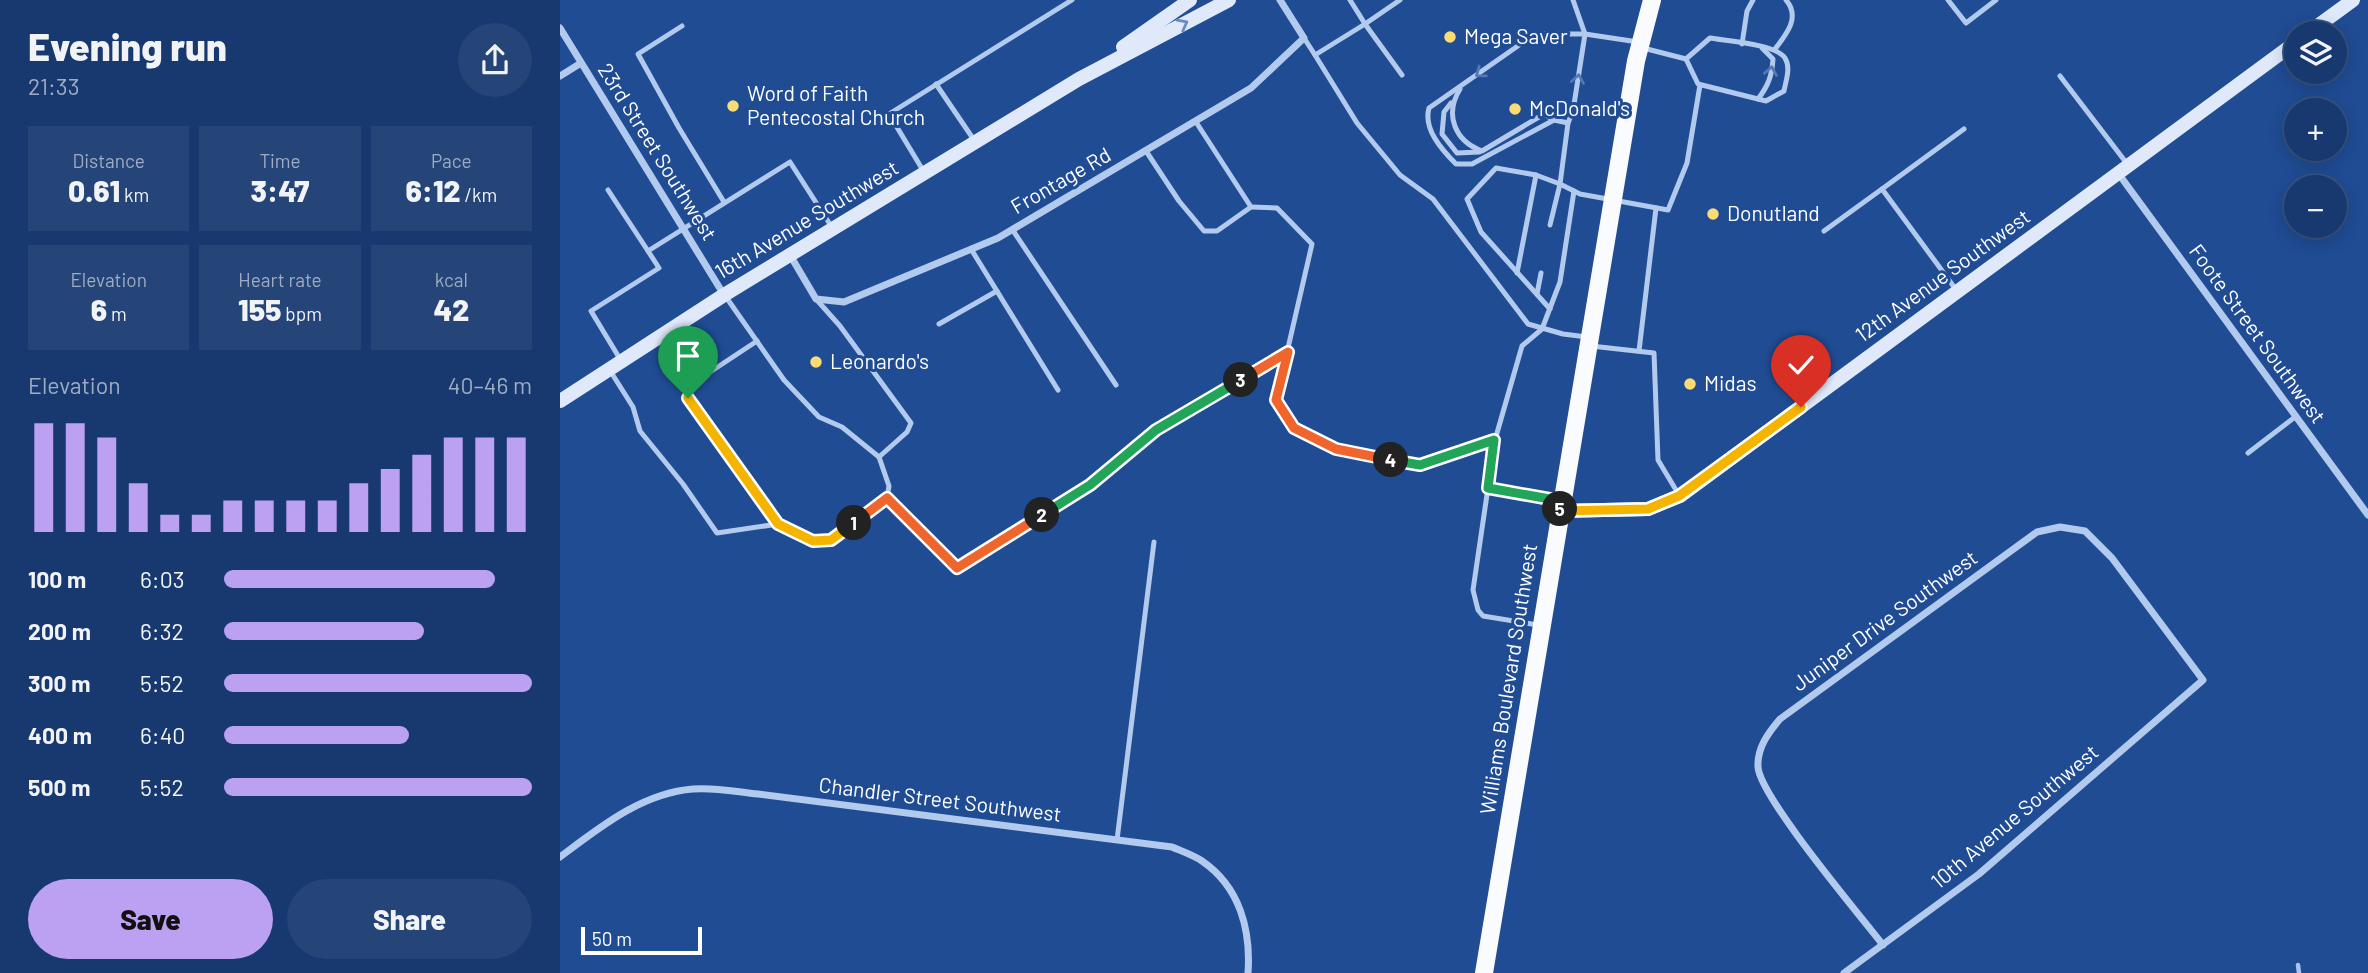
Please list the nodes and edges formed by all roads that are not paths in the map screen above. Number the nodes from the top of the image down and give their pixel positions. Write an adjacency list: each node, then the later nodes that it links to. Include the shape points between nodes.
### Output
1 (1072, 0): 35 (lane)
2 (1190, 0): 34 (street, 16th Avenue Southwest)
3 (1229, 0): 34 (street, 16th Avenue Southwest, one-way to 3)
4 (1280, 0): 22 (street)
5 (1350, 0): 18 (lane)
6 (1386, 0): 16 (lane)
7 (1401, 0): 16 (lane)
8 (1573, 0): 21 (lane)
9 (1642, 0): 25 (main road, Williams Boulevard Southwest)
10 (1653, 0): 25 (main road, Williams Boulevard Southwest)
11 (1753, 0): 23 (lane)
12 (1786, 0): 26 (lane, via 1793,19)
13 (1948, 0): 14 (lane, via 1966,23)
14 (1995, 0)
15 (2353, 0): 17 (street)
16 (1390, 6): 18 (lane)
17 (2324, 21)
18 (1365, 24): 28 (lane); 31 (lane)
19 (681, 26): 54 (lane, via 639,54)
20 (560, 28): 30 (street, 23rd Street Southwest)
21 (1585, 34): 25 (lane); 37 (lane, one-way to 37, via 1535,34); 42 (lane, one-way to 21, via 1573,111)
22 (1304, 38): 28 (lane); 41 (street, Frontage Rd, via 1251,88)
23 (1742, 44): 24 (lane); 29 (lane, via 1710,38)
24 (1760, 47): 26 (lane); 38 (lane, one-way to 24, via 1769,84 1773,59)
25 (1638, 48): 29 (lane); 55 (main road, Williams Boulevard Southwest)
26 (1775, 50): 38 (lane, via 1784,57 1788,70 1784,91 1766,101)
27 (2284, 51): 47 (street, 12th Avenue Southwest)
28 (1315, 55): 75 (lane, via 1357,123 1399,175 1433,199 1528,324)
29 (1686, 59): 36 (lane)
30 (581, 63): 32 (street); 59 (street, 23rd Street Southwest)
31 (1402, 75)
32 (560, 76)
33 (2060, 76): 47 (lane)
34 (1079, 79): 44 (street, 16th Avenue Southwest)
35 (936, 84): 44 (lane); 48 (lane, via 889,114)
36 (1700, 85): 38 (lane); 57 (lane, via 1687,163 1668,210)
37 (1461, 87): 39 (lane); 40 (lane, via 1429,108 1427,116 1428,127 1456,164 1472,163)
38 (1758, 99)
39 (1451, 103): 46 (lane, via 1454,127 1469,146); 46 (lane, via 1444,111 1441,134 1457,153)
40 (1554, 120): 42 (lane); 46 (lane, via 1544,114)
41 (1196, 122): 45 (street, Frontage Rd); 56 (lane)
42 (1567, 123): 50 (lane)
43 (1964, 130): 51 (lane)
44 (975, 142): 48 (street, 16th Avenue Southwest)
45 (1146, 151): 56 (lane, via 1203,231 1217,231); 61 (street, Frontage Rd)
46 (1482, 151)
47 (2123, 169): 69 (street, 12th Avenue Southwest); 86 (street, Foote Street Southwest)
48 (925, 173): 60 (street, 16th Avenue Southwest)
49 (1536, 175): 50 (lane); 66 (lane); 66 (lane, via 1496,168 1467,199 1481,232)
50 (1560, 184): 53 (lane); 58 (lane)
51 (1882, 189): 62 (lane); 69 (lane)
52 (608, 190): 64 (lane)
53 (1574, 191): 55 (lane); 73 (lane, via 1560,282)
54 (724, 202): 59 (lane); 60 (lane, via 790,162)
55 (1612, 202): 57 (lane); 78 (main road, Williams Boulevard Southwest)
56 (1251, 207): 80 (lane, via 1277,208 1312,244)
57 (1656, 208): 79 (lane)
58 (1550, 225)
59 (683, 227): 64 (lane); 70 (street, 23rd Street Southwest)
60 (833, 229): 65 (street, 16th Avenue Southwest)
61 (1012, 229): 63 (street, Frontage Rd); 83 (lane)
62 (1824, 231)
63 (971, 249): 68 (lane); 72 (street, Frontage Rd, via 844,302)
64 (648, 251): 81 (lane, via 659,268 591,311)
65 (790, 255): 70 (street, 16th Avenue Southwest); 72 (street)
66 (1517, 273): 71 (lane)
67 (1541, 273): 71 (lane)
68 (997, 291): 74 (lane); 84 (lane)
69 (1957, 291): 91 (street, 12th Avenue Southwest)
70 (724, 295): 76 (street, 16th Avenue Southwest); 77 (lane)
71 (1537, 295): 73 (lane)
72 (816, 299): 89 (lane, via 911,423)
73 (1550, 309): 75 (lane)
74 (939, 324)
75 (1542, 328): 78 (lane); 87 (lane, via 1522,346)
76 (663, 334): 81 (street, 16th Avenue Southwest); 82 (lane)
77 (757, 341): 82 (lane, via 704,376); 89 (lane, via 820,417 842,427)
78 (1589, 342): 79 (lane); 93 (main road, Williams Boulevard Southwest)
79 (1639, 351): 91 (lane, via 1654,353 1658,460)
80 (1288, 352): 87 (lane, via 1276,400 1294,428 1336,449 1420,465); 92 (lane, via 1156,430 1090,485 957,568)
81 (615, 365): 85 (street, 16th Avenue Southwest); 95 (lane, via 640,431 717,533)
82 (692, 378): 95 (lane, via 688,398)
83 (1116, 384)
84 (1058, 390)
85 (560, 401)
86 (2295, 417): 88 (lane); 94 (street, Foote Street Southwest)
87 (1494, 440): 90 (lane)
88 (2248, 453)
89 (879, 457): 92 (lane, via 889,486)
90 (1488, 488): 93 (lane); 97 (lane, via 1473,590 1478,610 1483,616)
91 (1679, 496): 93 (street, 12th Avenue Southwest, via 1648,509)
92 (887, 498): 95 (lane, via 831,540 813,541)
93 (1560, 506): 97 (main road, Williams Boulevard Southwest)
94 (2368, 515)
95 (778, 524)
96 (1154, 542): 99 (lane)
97 (1541, 626): 103 (main road, Williams Boulevard Southwest)
98 (2203, 680): 101 (street, 10th Avenue Southwest, via 1979,874); 101 (street, Juniper Drive Southwest, via 2112,558 2085,531 2060,527 2038,531 1780,719 1763,741 1758,770 1772,800)
99 (1117, 840): 100 (street, Chandler Street Southwest, via 695,789 666,793 632,807); 102 (street, Chandler Street Southwest, via 1172,847 1202,861 1226,883 1243,912 1249,939)
100 (560, 857)
101 (1883, 945): 104 (street, 10th Avenue Southwest)
102 (1248, 973)
103 (1484, 973)
104 (1844, 973)

